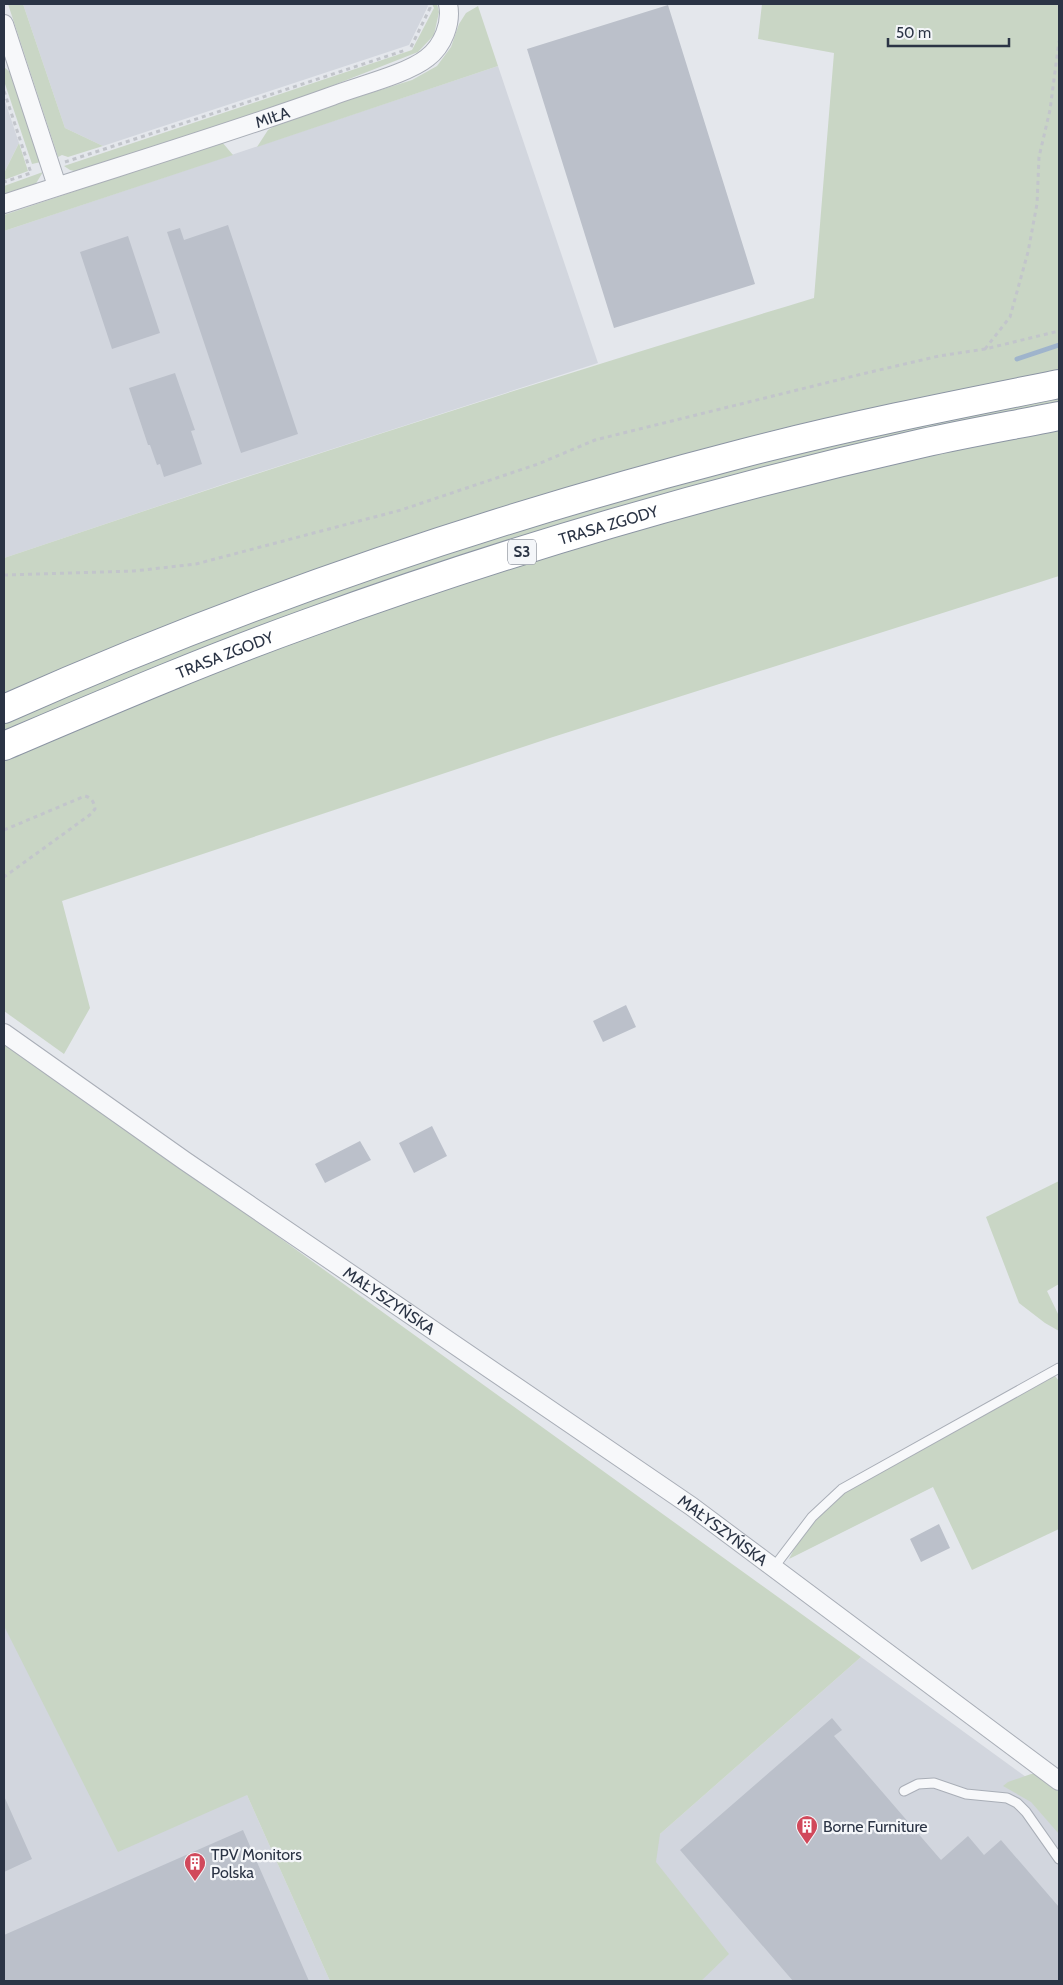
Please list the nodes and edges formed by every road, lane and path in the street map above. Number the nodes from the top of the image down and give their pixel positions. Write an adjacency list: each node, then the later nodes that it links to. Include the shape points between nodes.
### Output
1 (428, 4): 6 (path, via 430,8 411,48)
2 (448, 4): 9 (street, MIŁA, via 442,39 420,63 298,108)
3 (4, 24): 6 (street)
4 (1059, 41): 12 (path, via 1050,110 1039,157 1037,204 1028,252 1010,317)
5 (4, 91): 7 (path)
6 (51, 166): 7 (path); 9 (street)
7 (31, 172): 8 (path)
8 (4, 182)
9 (57, 186): 10 (street, MIŁA)
10 (4, 204)
11 (1059, 331): 12 (path)
12 (985, 349): 15 (path, via 881,369 595,440 538,464 401,510 196,564 134,572)
13 (1059, 384): 16 (highway, TRASA ZGODY / S3, via 744,453 440,542 142,651)
14 (1059, 416): 17 (highway, TRASA ZGODY / S3, via 923,443 752,485 453,573 309,623 155,682)
15 (4, 575)
16 (4, 709)
17 (4, 746)
18 (4, 830): 19 (path, via 85,796 94,802 95,809 91,814)
19 (4, 877)
20 (4, 1033): 22 (street, MAŁYSZYŃSKA, via 185,1161 691,1506)
21 (1059, 1368): 22 (lane, MAŁYSZYŃSKA, via 842,1489 812,1517)
22 (774, 1567): 23 (street, MAŁYSZYŃSKA)
23 (1059, 1781)
24 (904, 1791): 25 (lane, via 918,1784 934,1783 966,1794 1007,1798 1026,1812)
25 (1059, 1859)

